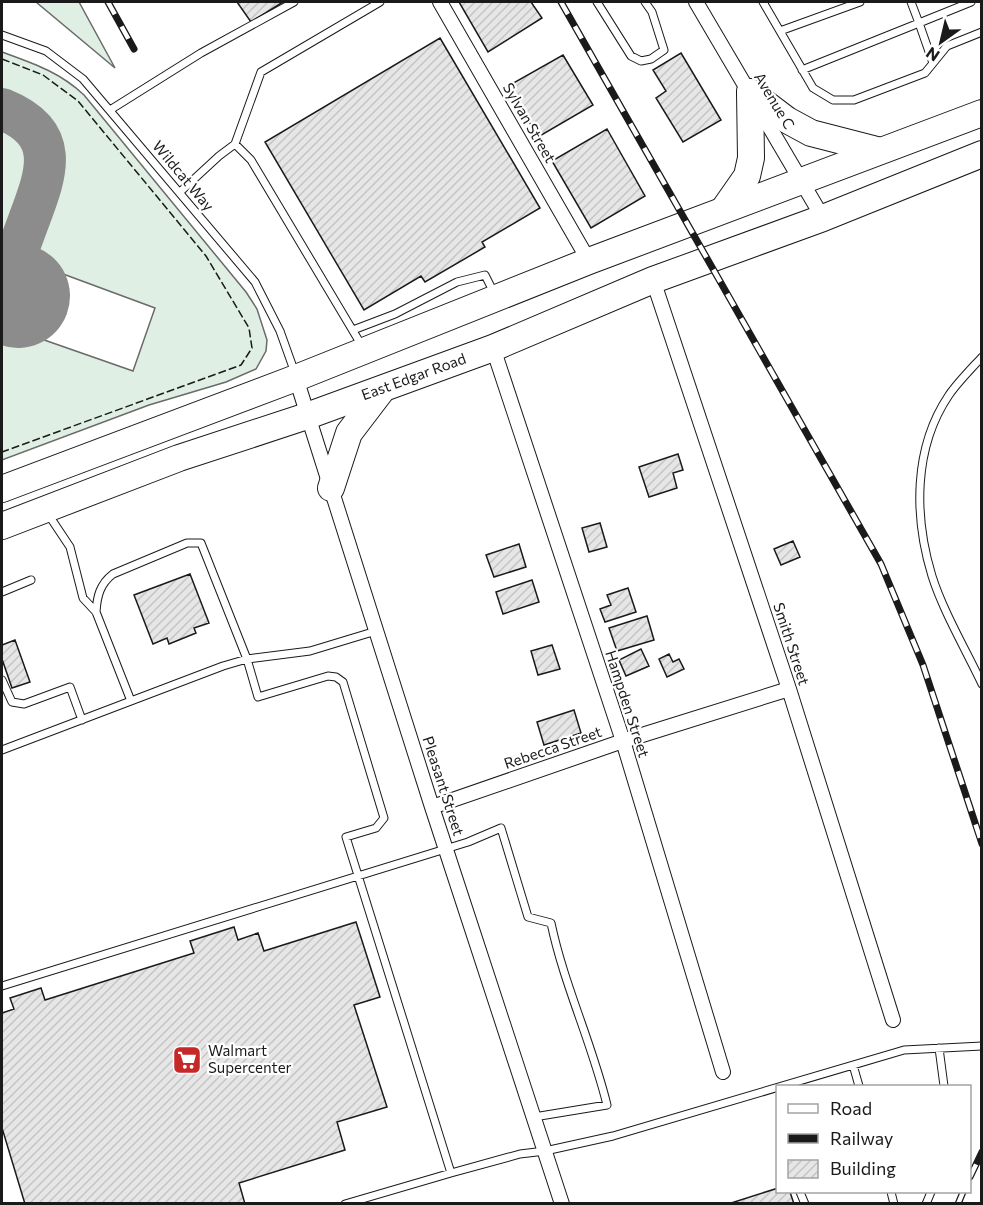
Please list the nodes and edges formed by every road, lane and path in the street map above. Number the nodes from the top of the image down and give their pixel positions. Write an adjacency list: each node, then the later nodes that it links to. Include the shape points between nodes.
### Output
1 (294, 2): 18 (lane, via 201,53)
2 (380, 2): 20 (lane, via 261,72)
3 (440, 2): 27 (street, Sylvan Street)
4 (597, 2): 5 (lane, via 632,56 641,62 664,50)
5 (645, 2)
6 (696, 2): 17 (street, Avenue C)
7 (763, 2): 12 (lane)
8 (860, 2): 12 (lane)
9 (910, 2): 11 (lane)
10 (971, 2): 11 (lane)
11 (919, 23): 15 (lane); 16 (lane)
12 (780, 31): 16 (lane)
13 (981, 32): 15 (lane, via 948,46)
14 (2, 35): 18 (lane, Wildcat Way, via 46,51 83,79)
15 (933, 63): 16 (lane, via 925,73 844,102 817,92)
16 (802, 70)
17 (750, 92): 21 (highway, via 811,133); 23 (street, Avenue C); 25 (highway, via 751,158 747,176)
18 (110, 110): 24 (lane, Wildcat Way)
19 (981, 113): 21 (highway)
20 (235, 144): 24 (lane); 29 (lane, via 251,160)
21 (877, 150): 23 (highway)
22 (981, 154): 26 (highway, East Edgar Road)
23 (802, 179): 25 (highway); 26 (street, Avenue C)
24 (180, 192): 32 (lane, Wildcat Way, via 255,282 280,331)
25 (724, 209): 27 (highway)
26 (823, 218): 28 (highway, East Edgar Road)
27 (589, 261): 29 (highway, via 496,298)
28 (653, 280): 30 (highway, East Edgar Road); 46 (street, Smith Street)
29 (358, 340): 32 (highway)
30 (493, 348): 33 (highway, East Edgar Road); 50 (street, Hampden Street)
31 (981, 357): 45 (lane, via 948,396 927,438 918,489 932,577)
32 (297, 378): 34 (street, Pleasant Street); 36 (highway)
33 (382, 390): 34 (highway, East Edgar Road); 35 (highway, via 349,433)
34 (307, 416): 35 (street, Pleasant Street); 37 (highway, East Edgar Road, via 179,458)
35 (331, 488): 42 (street, Pleasant Street)
36 (2, 489)
37 (44, 510): 38 (highway, East Edgar Road); 41 (lane, via 65,538 83,598)
38 (2, 526)
39 (31, 580): 40 (lane)
40 (2, 592)
41 (96, 612): 43 (lane, via 105,580 187,543 201,543); 47 (lane)
42 (376, 631): 43 (lane, via 310,651); 52 (street, Pleasant Street)
43 (247, 659): 47 (lane); 54 (lane, via 258,697 328,676 336,677 344,685 384,818 376,828 346,837)
44 (2, 680): 48 (lane, via 12,702 24,704 70,687)
45 (981, 684)
46 (789, 689): 50 (street, Rebecca Street); 56 (street, Smith Street)
47 (131, 701): 48 (lane)
48 (82, 720): 51 (lane)
49 (2, 740): 51 (lane)
50 (623, 741): 52 (street, Rebecca Street); 60 (street, Hampden Street)
51 (3, 750)
52 (432, 807): 53 (street, Pleasant Street)
53 (446, 848): 54 (lane); 65 (street, Pleasant Street); 65 (lane, via 501,828 528,917 551,923 560,964 607,1105)
54 (357, 874): 55 (lane); 67 (lane)
55 (2, 986)
56 (892, 1020)
57 (981, 1046): 58 (lane)
58 (939, 1048): 59 (lane, via 904,1050); 63 (lane)
59 (853, 1065): 61 (lane); 62 (lane)
60 (723, 1072)
61 (786, 1085)
62 (859, 1085)
63 (944, 1085)
64 (776, 1088): 66 (lane, via 614,1136)
65 (534, 1118): 66 (street, Pleasant Street)
66 (545, 1151): 67 (lane); 69 (street, Pleasant Street)
67 (451, 1173): 68 (lane)
68 (345, 1203)
69 (562, 1203)

